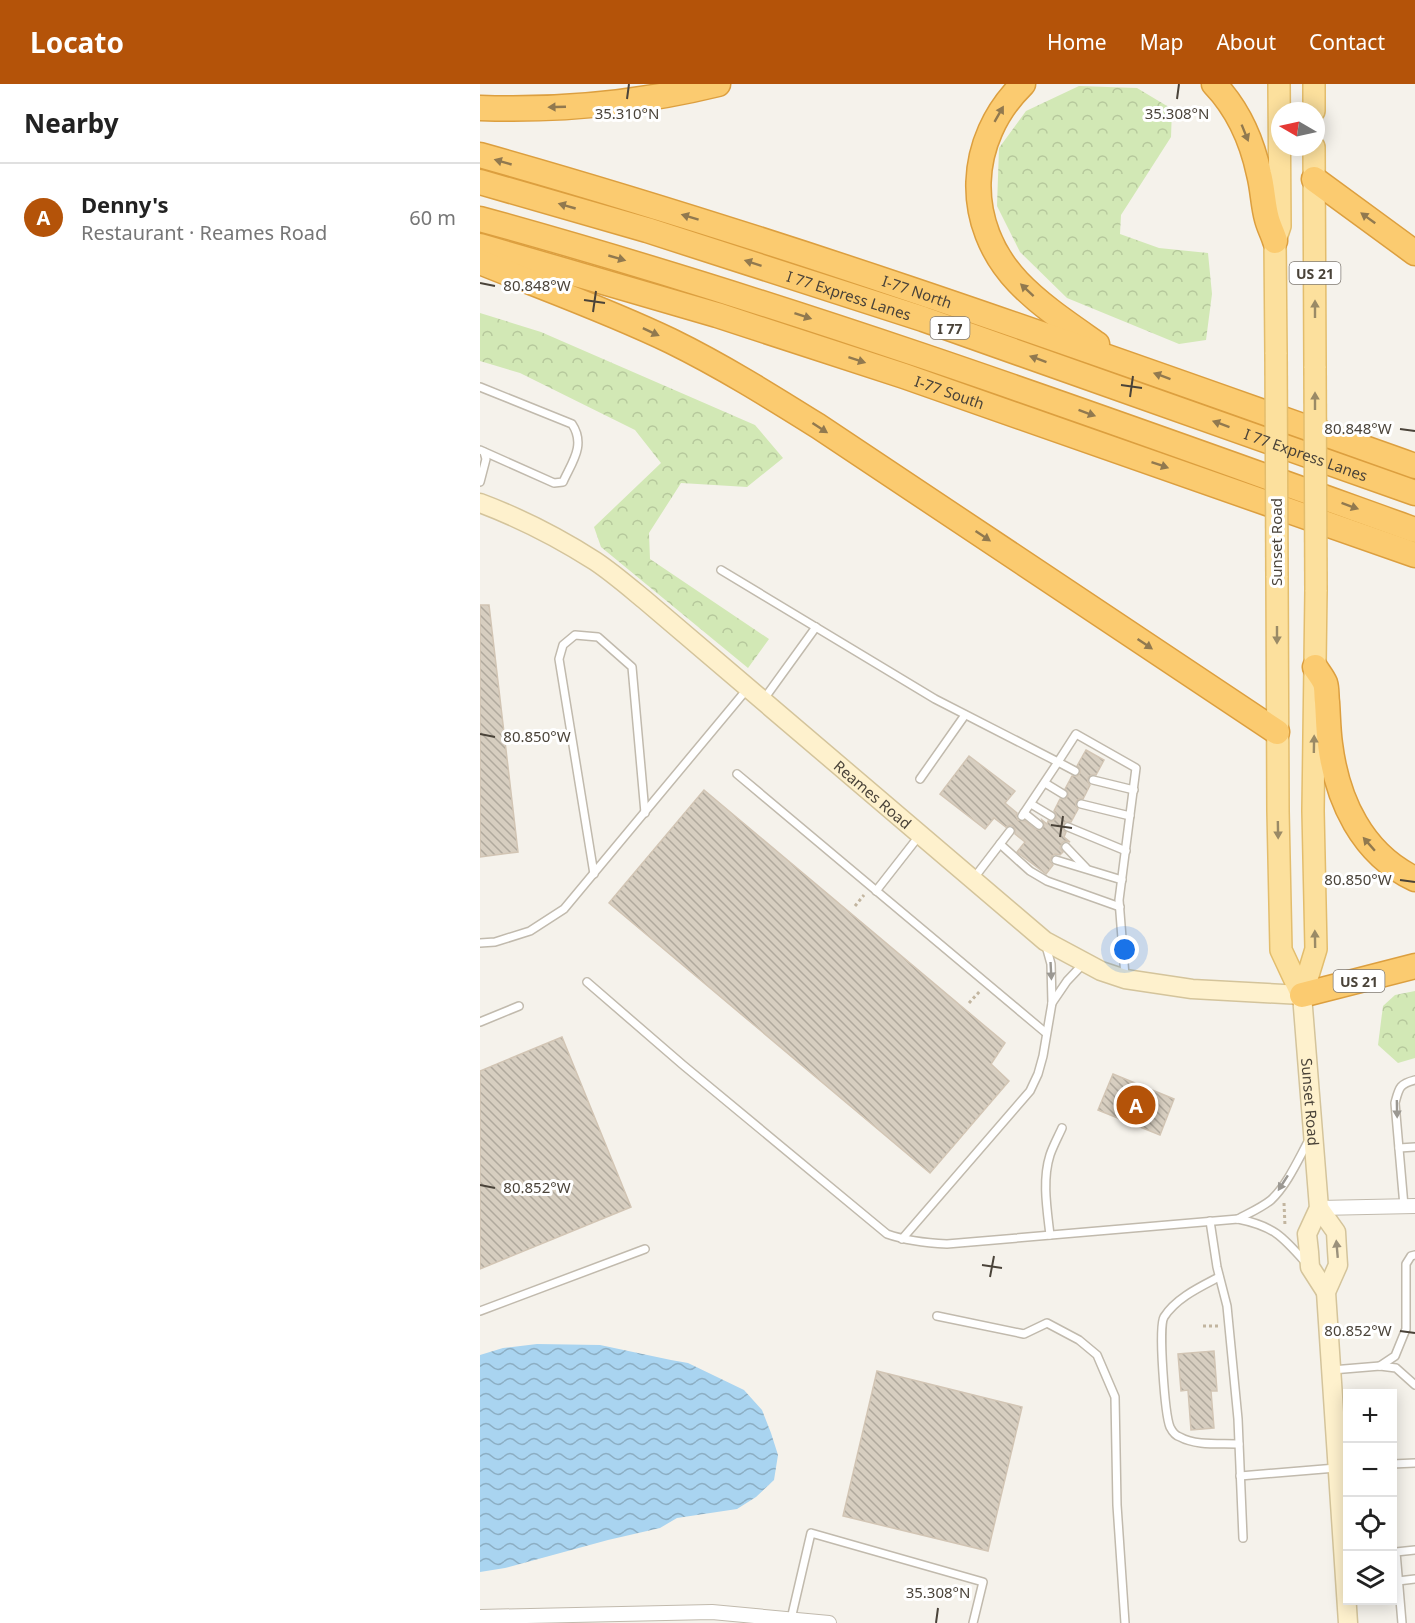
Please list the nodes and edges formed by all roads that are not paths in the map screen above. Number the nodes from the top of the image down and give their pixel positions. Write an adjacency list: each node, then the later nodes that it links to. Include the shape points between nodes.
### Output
1 (718, 84): 7 (highway, one-way to 7, via 621,103)
2 (1023, 84): 17 (highway, one-way to 2, via 1057,317 1018,282 991,243 978,199 981,156 996,117)
3 (1214, 84): 13 (highway, one-way to 13, via 1233,108 1251,147)
4 (1279, 84): 13 (main road, Sunset Road / US 21, via 1280,226)
5 (1314, 84): 6 (main road)
6 (1314, 102)
7 (480, 108)
8 (480, 155): 17 (highway, I-77 North / I 77, one-way to 8, via 753,237)
9 (1314, 156): 10 (main road, Sunset Road / US 21)
10 (1314, 179): 15 (highway, one-way to 10); 27 (main road, Sunset Road / US 21, one-way to 10, bridge)
11 (480, 182): 22 (highway, I 77 Express Lanes / I 77, one-way to 11, via 913,316 702,247)
12 (480, 219): 24 (highway, I 77, one-way to 24, via 902,348)
13 (1275, 241): 31 (main road, Sunset Road / US 21, one-way to 31, bridge)
14 (480, 246): 24 (highway, I-77 South / I 77, one-way to 24, via 863,362)
15 (1415, 253)
16 (480, 262): 31 (highway, one-way to 31, via 624,319 769,395)
17 (1124, 363): 20 (highway, I-77 North / I 77, one-way to 17)
18 (480, 387): 19 (lane, via 572,424 578,433 578,450 563,482 554,483)
19 (482, 451): 21 (lane, via 486,459)
20 (1415, 466)
21 (480, 482)
22 (1415, 493)
23 (480, 503): 28 (main road, Reames Road, via 596,561)
24 (1413, 549)
25 (721, 570): 26 (lane)
26 (816, 627): 29 (lane); 30 (lane)
27 (1315, 667): 55 (highway, one-way to 27, via 1383,859 1354,823 1335,771 1325,684); 66 (main road, Sunset Road, one-way to 27, via 1316,949 1312,811)
28 (748, 688): 29 (main road, Reames Road); 42 (lane)
29 (763, 701): 48 (main road, Reames Road)
30 (965, 715): 32 (lane); 35 (lane)
31 (1277, 732): 66 (main road, Sunset Road, one-way to 66, via 1281,950)
32 (1058, 762): 33 (lane); 37 (lane); 38 (lane, via 1076,734 1137,768)
33 (1075, 771)
34 (737, 774): 58 (lane)
35 (920, 779)
36 (1093, 780): 38 (lane)
37 (1045, 783): 39 (lane); 40 (lane)
38 (1134, 790): 44 (lane)
39 (1063, 794)
40 (1031, 804): 43 (lane); 45 (lane, via 1023,814)
41 (1081, 804): 44 (lane)
42 (645, 813): 54 (lane); 54 (lane, via 632,667 598,637 575,635 563,645 559,659)
43 (1051, 816)
44 (1130, 816): 51 (lane)
45 (1039, 825)
46 (1068, 827): 51 (lane)
47 (1010, 831): 49 (lane)
48 (920, 835): 56 (main road, Reames Road); 58 (lane)
49 (1000, 844): 56 (lane); 59 (lane, via 1047,881)
50 (1066, 847): 53 (lane)
51 (1126, 851): 57 (lane)
52 (1056, 860): 53 (lane)
53 (1087, 870): 57 (lane)
54 (594, 874): 61 (lane, via 564,909 530,931)
55 (1415, 879)
56 (973, 880): 60 (main road, Reames Road)
57 (1122, 880): 59 (lane)
58 (876, 891): 70 (lane)
59 (1120, 907): 64 (lane)
60 (1045, 941): 62 (main road, Reames Road); 67 (lane, one-way to 67, via 1051,964)
61 (480, 943)
62 (1084, 963): 64 (main road, Reames Road); 67 (lane)
63 (1415, 966): 66 (highway, US 21)
64 (1125, 979): 66 (main road, Reames Road, via 1192,989)
65 (587, 982): 81 (lane, via 887,1234)
66 (1302, 995): 73 (main road, Sunset Road)
67 (1052, 1003): 70 (lane)
68 (519, 1006): 69 (lane)
69 (480, 1022)
70 (1046, 1033): 81 (lane, via 1038,1074 1030,1091)
71 (1415, 1080): 75 (lane, one-way to 75, via 1398,1089 1395,1103)
72 (1062, 1128): 80 (lane, via 1046,1174)
73 (1314, 1133): 77 (main road, Sunset Road); 78 (lane, one-way to 78, via 1272,1199)
74 (1415, 1147): 75 (lane)
75 (1399, 1148): 76 (lane)
76 (1410, 1206): 77 (street)
77 (1319, 1209): 84 (main road, Sunset Road, via 1307,1234); 86 (main road, Sunset Road, one-way to 77, via 1338,1265 1336,1232)
78 (1238, 1219): 79 (lane); 84 (lane, via 1273,1230)
79 (1210, 1221): 80 (lane); 85 (lane)
80 (1050, 1235): 81 (lane, via 947,1244)
81 (902, 1239)
82 (645, 1249): 87 (lane)
83 (1415, 1255): 89 (lane, via 1406,1264 1406,1329 1395,1356)
84 (1310, 1267): 86 (main road, Sunset Road)
85 (1219, 1277): 92 (lane, via 1227,1306); 92 (lane, via 1171,1307 1162,1320 1165,1398 1170,1427 1177,1437 1202,1443)
86 (1326, 1292): 90 (main road, Sunset Road)
87 (480, 1311)
88 (937, 1316): 111 (lane, via 1024,1334 1047,1323 1097,1355 1115,1397)
89 (1380, 1366): 90 (lane); 91 (lane, via 1396,1368)
90 (1332, 1370): 95 (main road, Sunset Road)
91 (1415, 1386)
92 (1239, 1444): 96 (lane)
93 (1415, 1463): 94 (lane)
94 (1397, 1464)
95 (1343, 1467): 96 (lane)
96 (1240, 1476): 98 (lane)
97 (1344, 1497): 100 (main road, Sunset Road)
98 (1243, 1538)
99 (1415, 1550): 101 (lane)
100 (1345, 1551)
101 (1397, 1552)
102 (1397, 1577): 104 (lane)
103 (1415, 1579): 104 (lane)
104 (1398, 1581): 113 (lane)
105 (1347, 1605): 112 (main road, Sunset Road)
106 (480, 1617): 107 (street)
107 (708, 1617): 108 (street)
108 (791, 1619): 109 (street); 110 (lane, via 810,1533 983,1582)
109 (829, 1623)
110 (973, 1623)
111 (1125, 1623)
112 (1348, 1623)
113 (1402, 1623)

